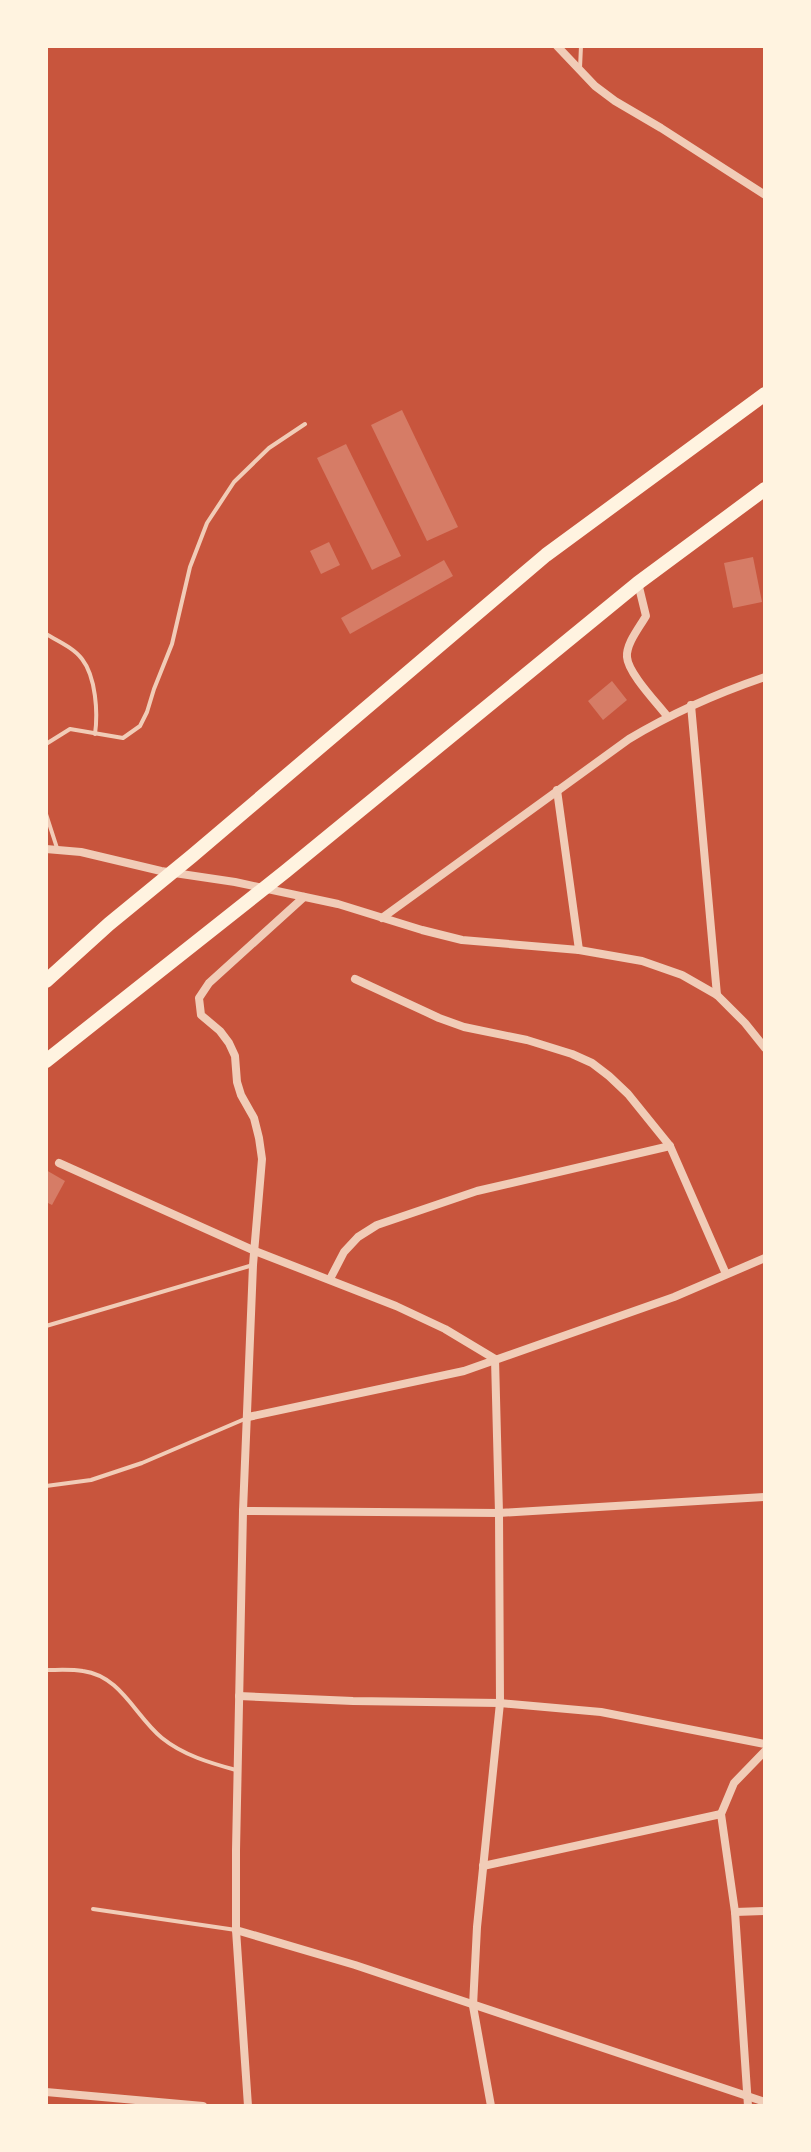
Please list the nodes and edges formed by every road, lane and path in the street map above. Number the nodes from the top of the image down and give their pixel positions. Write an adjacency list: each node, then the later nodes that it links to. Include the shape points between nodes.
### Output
1 (557, 46): 3 (street)
2 (581, 46): 3 (lane)
3 (579, 70): 4 (street, via 615,101)
4 (765, 195)
5 (765, 394): 23 (highway, via 546,555)
6 (305, 424): 13 (lane, via 269,448 234,482 207,523 190,567 172,644 140,726 123,738)
7 (765, 489): 8 (highway)
8 (638, 583): 12 (street, via 646,616 629,647 628,661); 26 (highway)
9 (46, 634): 13 (lane, via 84,661 90,673)
10 (765, 677): 11 (street)
11 (691, 705): 12 (street); 24 (street)
12 (667, 716): 15 (street)
13 (95, 734): 14 (lane, via 70,729)
14 (46, 744)
15 (557, 790): 20 (street); 21 (street)
16 (46, 814): 17 (lane)
17 (57, 848): 18 (street); 19 (street)
18 (46, 849)
19 (304, 897): 20 (street); 29 (street, via 199,998 201,1015 220,1031 235,1056 237,1082 259,1138)
20 (382, 918): 21 (street, via 462,940)
21 (579, 950): 24 (street, via 642,961)
22 (355, 979): 27 (street, via 464,1027 527,1040 592,1063 628,1094)
23 (46, 981)
24 (717, 995): 25 (street)
25 (765, 1048)
26 (46, 1061)
27 (670, 1146): 32 (street); 33 (street, via 477,1191 377,1225 344,1252)
28 (59, 1163): 29 (street)
29 (255, 1251): 31 (street); 33 (street)
30 (765, 1258): 32 (street)
31 (253, 1265): 34 (lane); 36 (street)
32 (726, 1274): 35 (street)
33 (330, 1279): 35 (street, via 445,1329)
34 (46, 1326)
35 (495, 1359): 36 (street, via 464,1371); 40 (street)
36 (248, 1417): 37 (lane, via 142,1463 91,1480); 39 (street)
37 (46, 1486)
38 (765, 1497): 40 (street)
39 (243, 1511): 40 (street); 42 (street)
40 (499, 1513): 43 (street)
41 (46, 1670): 46 (lane, via 102,1676 162,1738 201,1760)
42 (239, 1696): 43 (street); 46 (street)
43 (500, 1703): 44 (street, via 601,1712); 48 (street)
44 (765, 1744)
45 (765, 1751): 47 (street, via 734,1783)
46 (238, 1771): 52 (street)
47 (721, 1814): 48 (street); 51 (street)
48 (483, 1866): 53 (street)
49 (93, 1909): 52 (lane)
50 (765, 1911): 51 (street)
51 (735, 1912): 55 (street)
52 (236, 1930): 53 (street); 58 (street)
53 (473, 2006): 55 (street); 59 (street)
54 (46, 2092): 57 (street)
55 (748, 2102): 56 (street)
56 (765, 2102)
57 (203, 2106)
58 (248, 2106)
59 (491, 2106)

